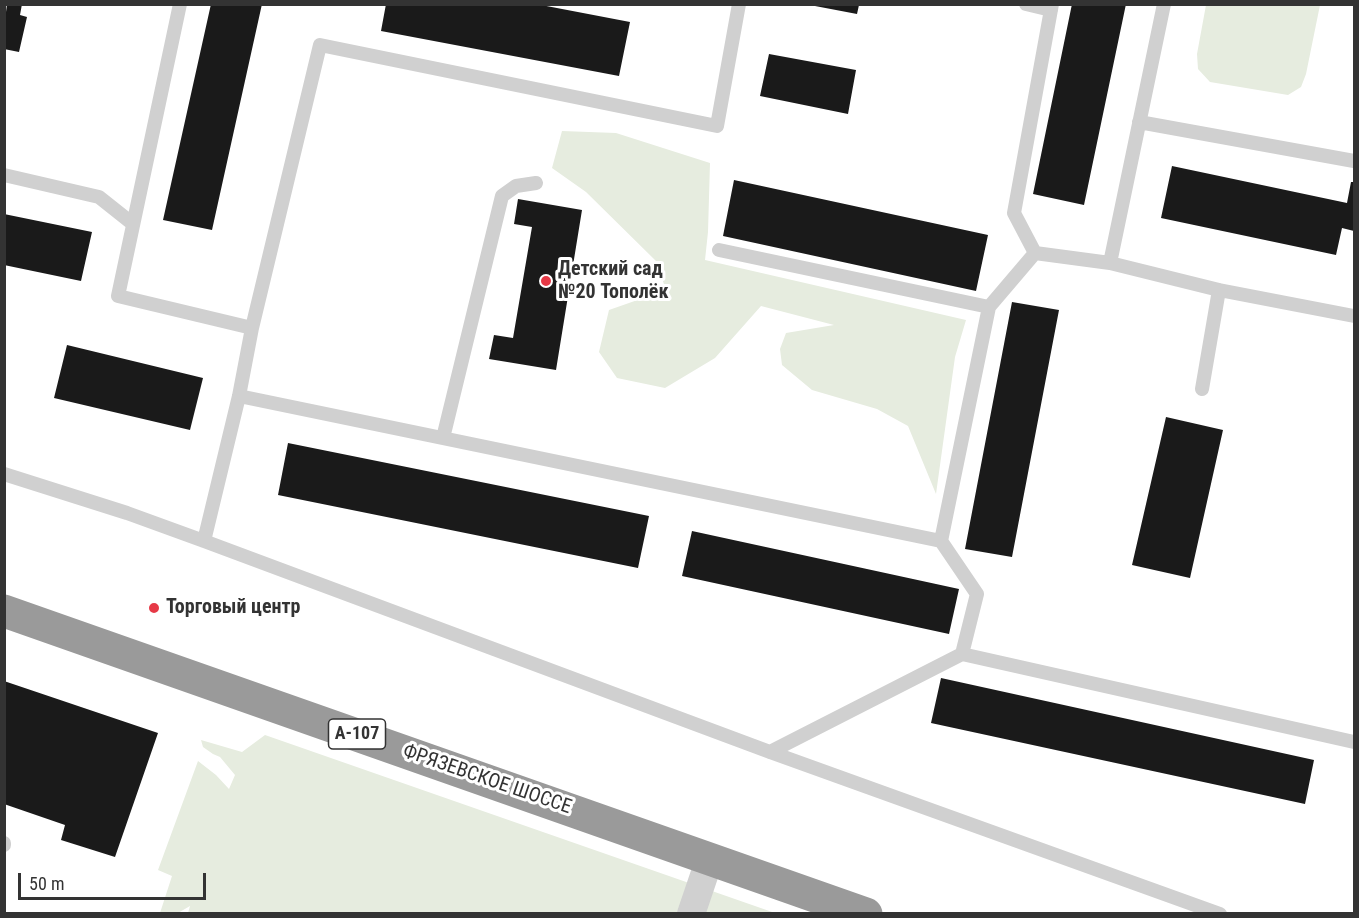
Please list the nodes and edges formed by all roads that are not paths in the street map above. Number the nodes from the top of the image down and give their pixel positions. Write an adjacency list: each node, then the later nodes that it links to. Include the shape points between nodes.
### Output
1 (180, 4): 10 (lane)
2 (739, 4): 17 (lane, via 717,126 320,45)
3 (1026, 4): 5 (lane)
4 (1164, 4): 6 (lane)
5 (1051, 7): 12 (lane, via 1014,213)
6 (1139, 122): 7 (lane); 13 (lane)
7 (1354, 161)
8 (4, 175): 10 (lane, via 99,198)
9 (536, 183): 20 (lane, via 516,186 502,196)
10 (133, 224): 17 (lane, via 118,296)
11 (719, 250): 15 (lane)
12 (1035, 254): 13 (lane); 15 (lane)
13 (1110, 262): 14 (lane)
14 (1219, 290): 16 (lane); 18 (lane)
15 (989, 307): 23 (lane)
16 (1354, 316)
17 (252, 328): 19 (lane)
18 (1202, 389)
19 (239, 396): 20 (lane); 22 (lane)
20 (443, 438): 23 (lane)
21 (4, 474): 22 (lane)
22 (204, 541): 27 (lane)
23 (941, 541): 25 (lane, via 977,594)
24 (4, 611): 28 (highway, ФРЯЗЕВСКОЕ ШОССЕ / А-107)
25 (962, 654): 26 (lane); 27 (lane)
26 (1354, 742)
27 (770, 752): 31 (lane)
28 (710, 858): 29 (street); 30 (highway, ФРЯЗЕВСКОЕ ШОССЕ / А-107)
29 (691, 914)
30 (866, 914)
31 (1220, 914)

